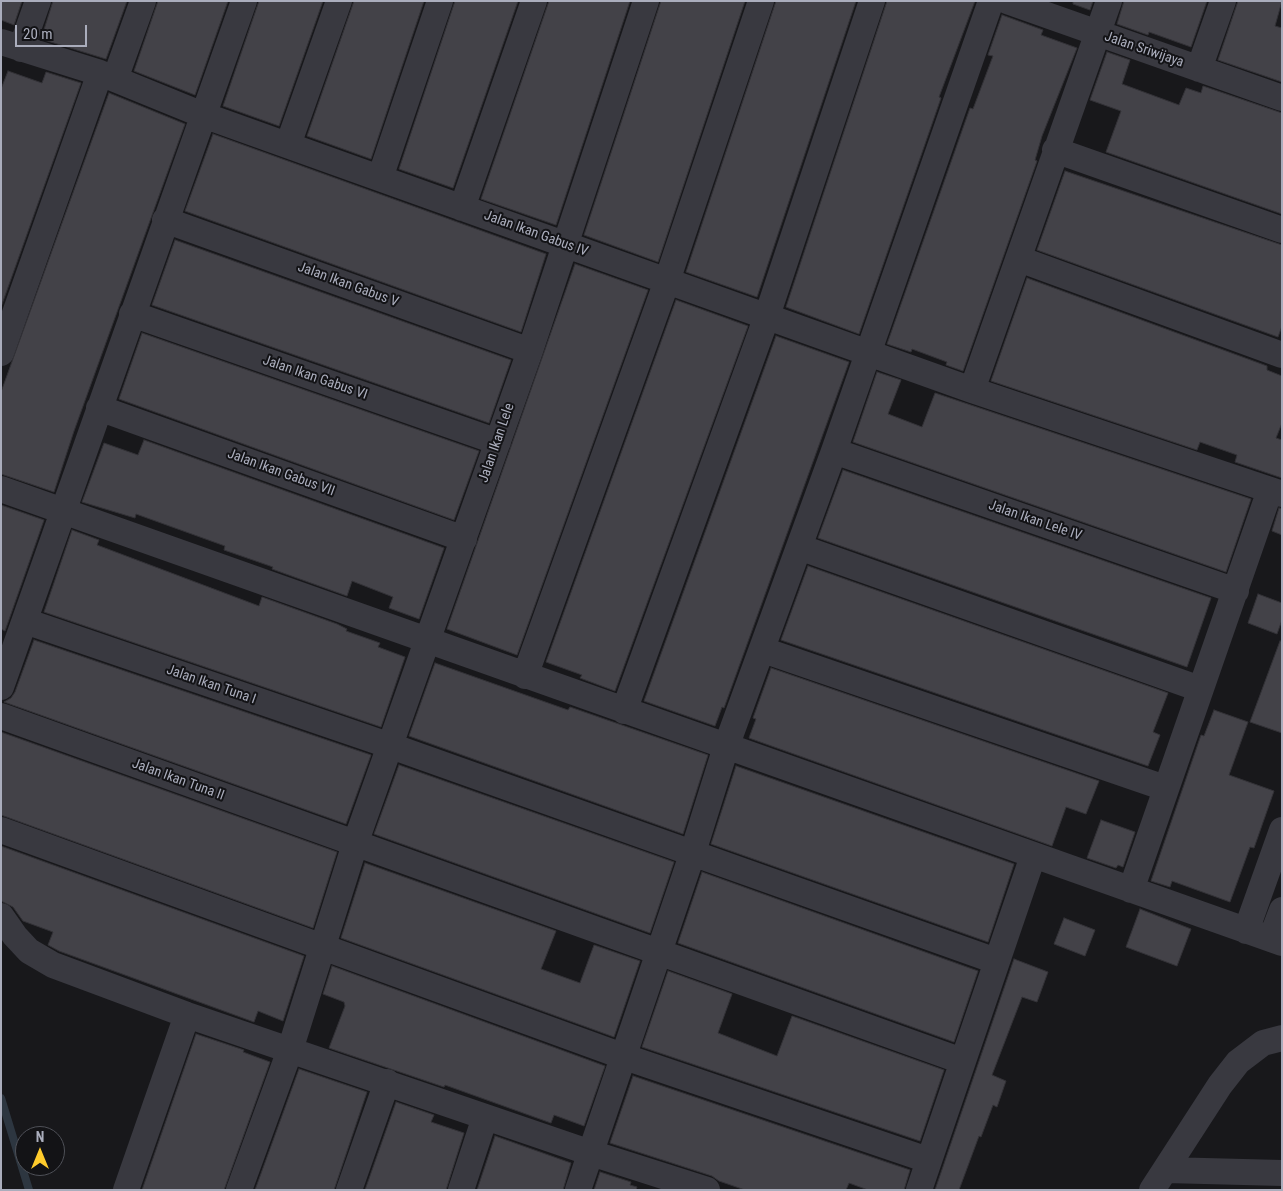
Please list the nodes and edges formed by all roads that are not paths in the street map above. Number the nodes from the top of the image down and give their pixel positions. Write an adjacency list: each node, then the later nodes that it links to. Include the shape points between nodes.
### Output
1 (38, 1): 15 (street)
2 (143, 1): 17 (street)
3 (244, 1): 19 (street)
4 (339, 1): 20 (street)
5 (440, 1): 22 (street)
6 (534, 1): 23 (street)
7 (646, 1): 26 (street, Jalan Ikan Lele)
8 (762, 1): 28 (street)
9 (872, 1): 30 (street)
10 (991, 1): 32 (street)
11 (1007, 1): 14 (street, Jalan Sriwijaya)
12 (1109, 1): 14 (street)
13 (1223, 1): 16 (street)
14 (1098, 33): 16 (street, Jalan Sriwijaya); 21 (street)
15 (7, 46): 17 (street, Jalan Ikan Gabus IV)
16 (1199, 69): 18 (street, Jalan Sriwijaya)
17 (108, 76): 19 (street, Jalan Ikan Gabus IV); 33 (street)
18 (1282, 98)
19 (203, 115): 20 (street, Jalan Ikan Gabus IV); 24 (street)
20 (288, 145): 22 (street, Jalan Ikan Gabus IV)
21 (1056, 150): 25 (street); 27 (street)
22 (380, 178): 23 (street, Jalan Ikan Gabus IV)
23 (462, 208): 26 (street, Jalan Ikan Gabus IV)
24 (165, 220): 29 (street); 31 (street, Jalan Ikan Gabus V)
25 (1282, 230)
26 (564, 244): 28 (street, Jalan Ikan Gabus IV); 31 (street, Jalan Ikan Lele)
27 (1019, 259): 34 (street); 35 (street)
28 (667, 281): 30 (street, Jalan Ikan Gabus IV); 48 (street)
29 (132, 314): 36 (street); 37 (street, Jalan Ikan Gabus VI)
30 (767, 316): 32 (street, Jalan Ikan Gabus IV); 51 (street)
31 (530, 351): 37 (street, Jalan Ikan Lele)
32 (868, 352): 35 (street, Jalan Ikan Gabus IV); 38 (street)
33 (1, 353)
34 (1282, 355)
35 (972, 390): 40 (street, Jalan Ikan Gabus IV)
36 (99, 408): 41 (street); 42 (street, Jalan Ikan Gabus VII)
37 (498, 442): 42 (street, Jalan Ikan Lele)
38 (834, 451): 43 (street); 44 (street, Jalan Ikan Lele IV)
39 (1, 489): 41 (street)
40 (1276, 492): 44 (street)
41 (62, 512): 45 (street); 46 (street)
42 (464, 539): 46 (street, Jalan Ikan Lele)
43 (799, 547): 47 (street); 50 (street)
44 (1236, 591): 50 (street)
45 (25, 621): 49 (street); 54 (street, Jalan Ikan Tuna I)
46 (427, 641): 48 (street); 54 (street, Jalan Ikan Lele)
47 (763, 650): 53 (street); 55 (street)
48 (525, 676): 51 (street)
49 (1, 687)
50 (1200, 689): 55 (street)
51 (624, 711): 53 (street)
52 (1, 716): 58 (street, Jalan Ikan Tuna II)
53 (726, 747): 59 (street); 60 (street)
54 (394, 748): 58 (street, Jalan Ikan Lele); 59 (street, Jalan Ikan Tuna I)
55 (1165, 788): 61 (street)
56 (1, 830): 66 (street)
57 (1282, 830): 64 (street)
58 (355, 844): 66 (street, Jalan Ikan Lele); 67 (street, Jalan Ikan Tuna II)
59 (693, 852): 67 (street); 68 (street, Jalan Ikan Tuna I)
60 (1033, 856): 61 (street); 68 (street)
61 (1131, 890): 64 (street)
62 (1282, 910): 65 (street)
63 (1, 916): 69 (street, via 29,951 54,965)
64 (1246, 931): 65 (street)
65 (1276, 941)
66 (324, 947): 71 (street, Jalan Ikan Lele); 72 (street)
67 (659, 952): 72 (street); 73 (street, Jalan Ikan Tuna II)
68 (996, 961): 73 (street)
69 (187, 1016): 71 (street); 81 (street)
70 (1282, 1038): 79 (street, via 1263,1043 1238,1062)
71 (290, 1050): 74 (street); 82 (street, Jalan Ikan Lele)
72 (625, 1056): 76 (street); 77 (street)
73 (962, 1061): 77 (street)
74 (387, 1082): 75 (street); 83 (street)
75 (485, 1116): 76 (street); 84 (street)
76 (591, 1153): 80 (street); 85 (street)
77 (928, 1160): 86 (street)
78 (1282, 1173): 79 (street)
79 (1159, 1180)
80 (699, 1188)
81 (126, 1190)
82 (239, 1190)
83 (349, 1190)
84 (460, 1190)
85 (578, 1190)
86 (919, 1190)

